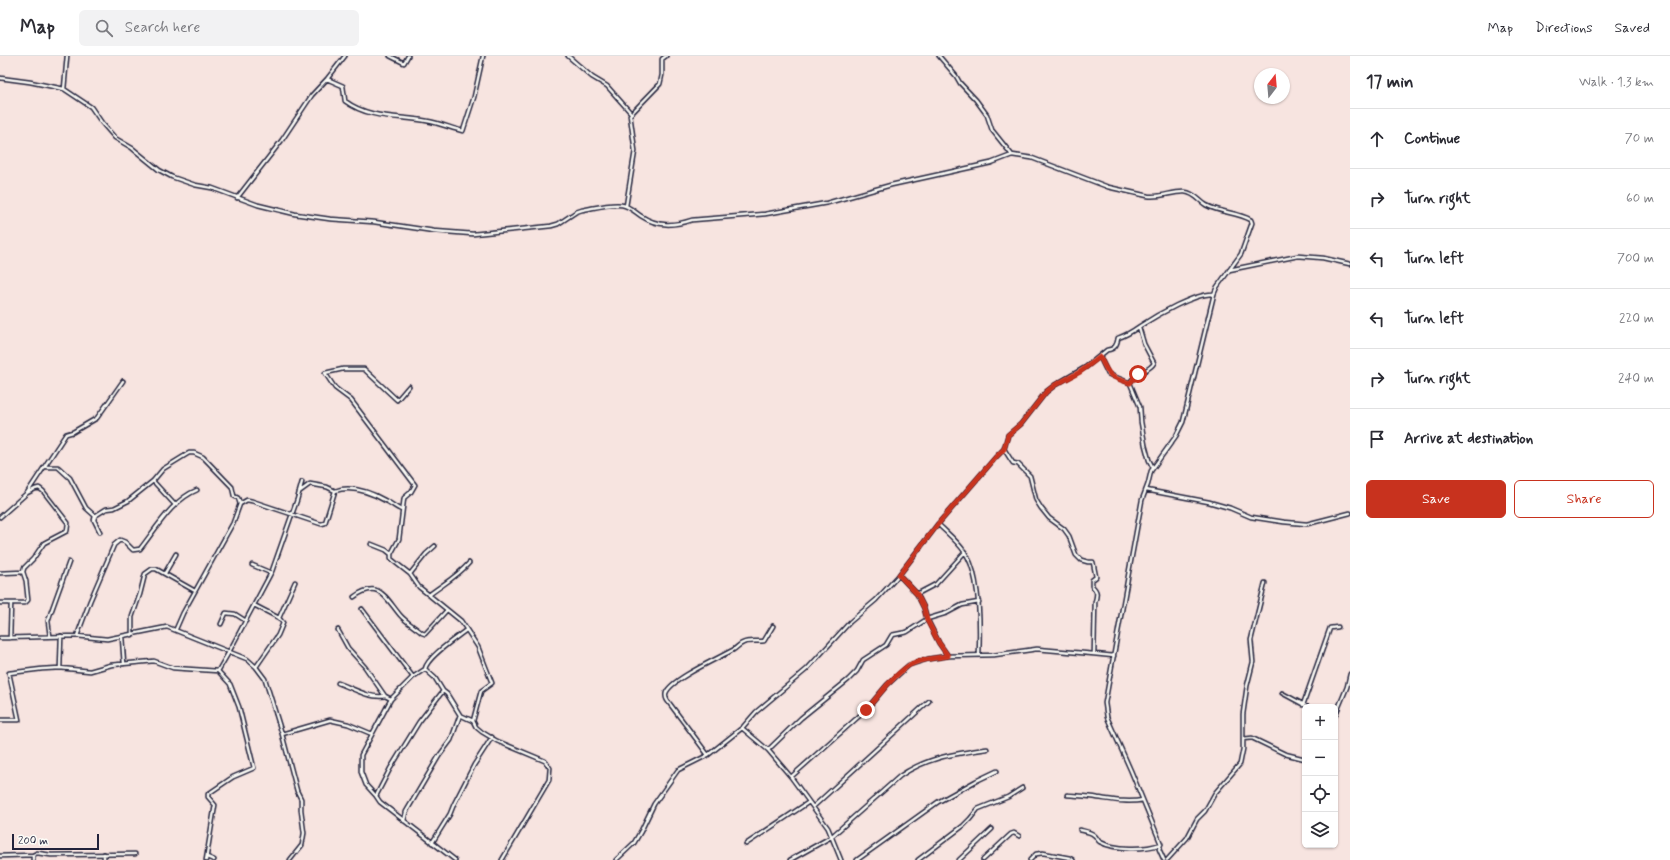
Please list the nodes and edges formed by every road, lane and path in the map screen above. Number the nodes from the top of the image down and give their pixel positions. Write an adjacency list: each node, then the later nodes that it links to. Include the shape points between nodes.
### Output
1 (67, 56): 11 (street)
2 (345, 56): 10 (street)
3 (390, 56): 4 (street, via 404,63)
4 (408, 56)
5 (483, 56): 10 (street, via 463,131 428,121 362,111 346,100 343,86)
6 (568, 56): 12 (street, via 592,77 607,86)
7 (666, 56): 12 (street, via 662,59 660,84)
8 (939, 56): 13 (street, via 976,100 987,115 992,130)
9 (0, 78): 11 (street)
10 (327, 79): 14 (street, via 312,95 282,140)
11 (64, 89): 14 (street, via 91,107 115,138 159,170 182,181 212,188)
12 (631, 113): 15 (street, via 635,151)
13 (1012, 155): 15 (street, via 991,163 890,185 827,203 765,214 659,224); 17 (street, via 1039,160 1108,187 1148,196 1186,192 1213,208 1245,216 1252,224 1241,254)
14 (237, 198): 15 (street, via 280,210 330,219 473,234 550,226 582,210)
15 (626, 206)
16 (1350, 264): 17 (street, via 1298,256)
17 (1229, 270): 18 (street)
18 (1214, 294): 19 (street, via 1195,297); 26 (street, via 1183,422)
19 (1139, 327): 20 (street, via 1118,338 1116,345); 22 (street, via 1154,363)
20 (1100, 357): 22 (street, via 1108,374); 24 (street, via 1046,392 1021,424 1008,435)
21 (123, 381): 25 (street, via 97,418 66,434)
22 (1130, 383): 26 (street, via 1140,407 1145,445)
23 (409, 386): 36 (street, via 397,400 364,369 344,369 325,373 335,388 351,400 415,485 412,492 404,498)
24 (1004, 449): 41 (street); 87 (street, via 1013,464 1018,464 1030,476 1036,500 1049,518 1064,529 1076,555 1081,560 1093,562 1096,577 1092,580 1092,586 1096,589 1097,595)
25 (45, 467): 33 (street); 39 (street, via 58,467 70,478 86,508)
26 (1153, 468): 30 (street)
27 (153, 481): 34 (street, via 163,469 194,453 203,457 232,487 234,496); 35 (street); 39 (street, via 128,501)
28 (302, 482): 32 (street)
29 (197, 490): 35 (street, via 189,493)
30 (1146, 490): 37 (street, via 1209,502 1251,517 1284,522 1307,524); 89 (street, via 1138,517)
31 (335, 491): 32 (street, via 310,484); 36 (street, via 341,489 370,493); 38 (street, via 325,523 321,524)
32 (299, 492): 38 (street)
33 (27, 493): 40 (street); 51 (street, via 39,488 43,491 68,524 67,531 44,543)
34 (240, 504): 38 (street, via 247,500); 59 (street, via 233,523)
35 (175, 505): 81 (street, via 140,549 132,550 120,540 114,545)
36 (402, 510): 47 (street, via 399,539)
37 (1350, 513)
38 (292, 514): 53 (street)
39 (94, 516): 42 (street)
40 (0, 517)
41 (938, 524): 45 (street); 56 (street)
42 (100, 532)
43 (371, 544): 47 (street)
44 (435, 546): 55 (street)
45 (965, 552): 60 (street, via 936,584); 63 (street, via 976,578)
46 (176, 554): 54 (street)
47 (391, 554): 55 (street, via 391,559)
48 (69, 562): 79 (street, via 48,621)
49 (469, 563): 61 (street)
50 (252, 565): 53 (street)
51 (22, 572): 52 (street); 65 (street, via 26,581 28,600)
52 (0, 573)
53 (271, 573): 66 (street)
54 (165, 574): 59 (street); 78 (street, via 156,569 145,574 132,617)
55 (410, 574): 61 (street)
56 (899, 575): 60 (street); 108 (street, via 876,600 850,622 807,669 756,712)
57 (295, 582): 69 (street)
58 (1266, 583): 112 (street, via 1251,640 1253,662 1243,714)
59 (196, 591): 75 (street)
60 (917, 594): 70 (street)
61 (429, 595): 68 (street)
62 (354, 596): 68 (street, via 364,590 380,591 402,617 426,634)
63 (978, 602): 70 (street, via 962,605); 86 (street)
64 (0, 603): 65 (street)
65 (11, 603): 84 (street)
66 (254, 605): 69 (street); 71 (street)
67 (362, 609): 96 (street)
68 (447, 610): 77 (street, via 457,617)
69 (279, 618): 91 (street, via 283,623 278,634)
70 (927, 620): 88 (street); 114 (street, via 907,632 892,635 886,645 863,660 848,680 801,718)
71 (246, 621): 72 (street, via 234,614 226,613); 85 (street)
72 (221, 624)
73 (773, 626): 115 (street, via 764,641 742,643 683,678 666,694 670,704)
74 (1338, 627): 103 (street, via 1330,628)
75 (176, 629): 78 (street, via 167,627); 85 (street)
76 (338, 630): 100 (street, via 348,648)
77 (466, 630): 93 (street, via 446,645); 107 (street, via 478,647 492,683 481,691)
78 (132, 635): 82 (street)
79 (50, 636): 80 (street); 84 (street)
80 (61, 636): 81 (street); 92 (street)
81 (77, 636): 82 (street, via 107,640)
82 (122, 637): 90 (street)
83 (0, 638): 84 (street)
84 (10, 638)
85 (229, 652): 91 (street, via 247,659); 94 (street)
86 (979, 654): 87 (street, via 994,655 1037,649); 88 (street)
87 (1094, 654): 89 (street)
88 (948, 656): 118 (street, via 909,665 887,685 866,710)
89 (1114, 656): 122 (street, via 1105,703 1107,717)
90 (124, 664): 92 (street, via 90,671); 94 (street, via 154,661 173,668)
91 (256, 667): 109 (street, via 265,679)
92 (60, 668): 106 (street, via 10,673 19,720)
93 (425, 669): 96 (street); 98 (street, via 435,678)
94 (218, 670): 137 (street, via 230,684 254,768 233,777 208,794 215,805)
95 (1350, 674): 104 (street, via 1348,687)
96 (413, 677): 101 (street)
97 (338, 683): 100 (street, via 365,694)
98 (443, 691): 105 (street); 121 (street, via 419,722)
99 (1282, 693): 103 (street)
100 (385, 696): 101 (street)
101 (390, 699): 110 (street)
102 (929, 701): 124 (street)
103 (1303, 704)
104 (1338, 709)
105 (460, 715): 107 (street); 125 (street, via 451,740 406,812)
106 (0, 720)
107 (473, 722): 111 (street, via 476,727)
108 (742, 728): 114 (street); 115 (street)
109 (282, 734): 110 (street, via 330,720); 141 (street, via 301,799 304,822 302,844)
110 (372, 734): 121 (street, via 361,755 361,772 366,785)
111 (492, 737): 130 (street); 143 (street, via 545,761 551,771 549,780)
112 (1243, 739): 116 (street, via 1252,738 1285,754); 154 (street, via 1240,764 1215,793 1187,838)
113 (987, 749): 129 (street, via 928,760 912,767)
114 (768, 750): 118 (street)
115 (708, 755): 144 (street, via 682,767 674,774 654,804 634,843)
116 (1302, 758)
117 (997, 771): 147 (street, via 938,802)
118 (791, 777): 123 (street)
119 (1022, 788): 148 (street, via 1008,797 978,809 963,826)
120 (1067, 795): 122 (street, via 1114,801)
121 (376, 796): 125 (street)
122 (1143, 800): 132 (street)
123 (809, 802): 124 (street); 131 (street)
124 (813, 807): 129 (street, via 828,828)
125 (404, 821): 130 (street)
126 (992, 829): 149 (street)
127 (1080, 830): 132 (street, via 1094,834 1100,842 1108,845 1136,849)
128 (1019, 836): 150 (street, via 1016,833 1011,834)
129 (831, 837): 145 (street); 146 (street)
130 (432, 843): 142 (street)
131 (746, 844)
132 (1161, 844): 153 (street, via 1159,849)
133 (104, 854): 134 (street); 135 (street, via 52,855 37,852); 139 (street)
134 (135, 854)
135 (33, 855): 136 (street); 138 (street)
136 (0, 856)
137 (206, 859): 140 (street)
138 (34, 860)
139 (104, 860)
140 (214, 860)
141 (290, 860)
142 (455, 860)
143 (502, 860)
144 (616, 860)
145 (790, 860)
146 (841, 860)
147 (857, 860)
148 (918, 860)
149 (959, 860)
150 (983, 860)
151 (1030, 860): 152 (street, via 1036,854 1043,853)
152 (1072, 860)
153 (1164, 860)
154 (1167, 860)

